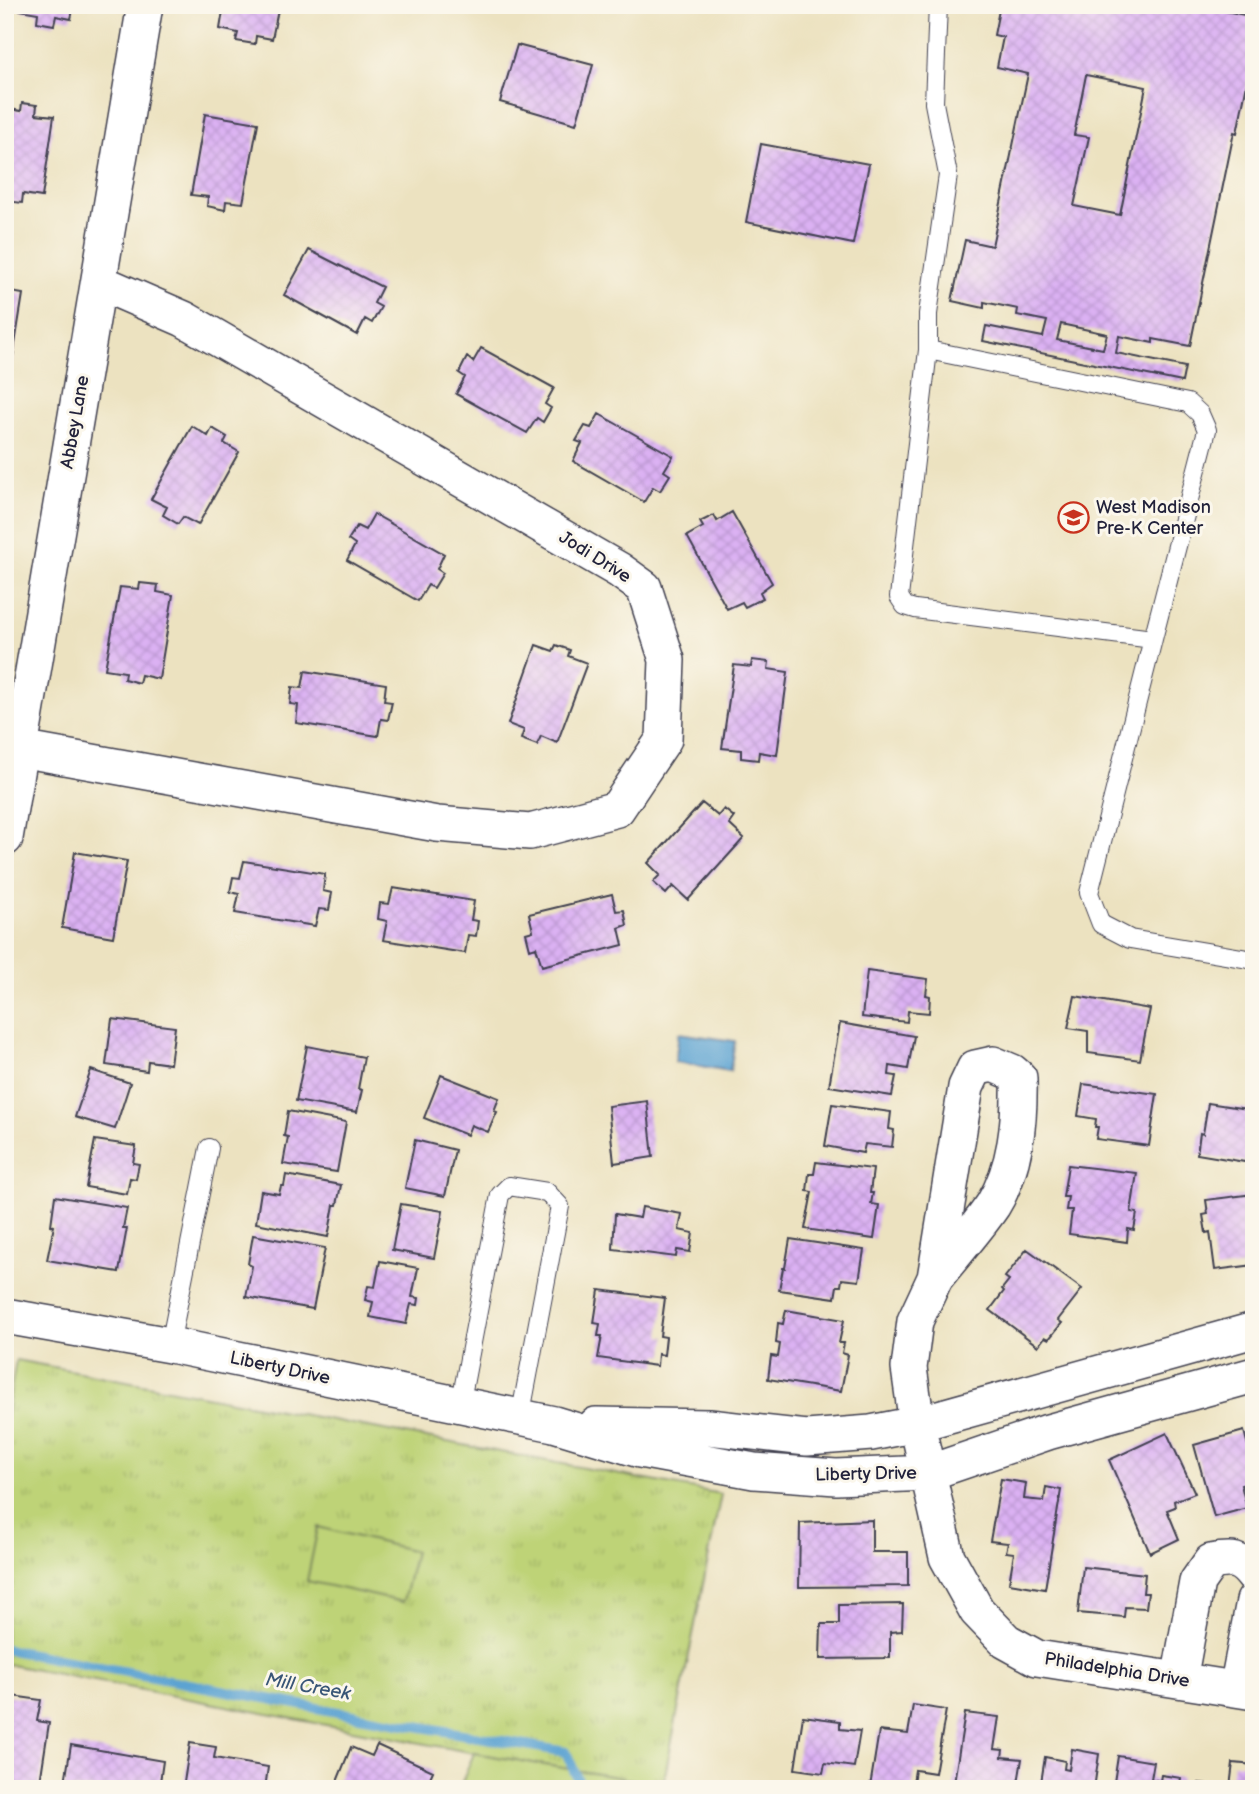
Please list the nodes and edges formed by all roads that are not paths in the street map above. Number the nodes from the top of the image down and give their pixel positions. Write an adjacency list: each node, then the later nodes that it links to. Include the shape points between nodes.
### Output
1 (145, 5): 3 (street, Abbey Lane)
2 (938, 5): 4 (lane, via 934,103 948,175 928,314)
3 (99, 282): 6 (street, Abbey Lane); 6 (street, Jodi Drive, via 184,319 644,588 667,660 664,739 617,809 530,832 437,824)
4 (928, 350): 5 (lane, via 898,597 905,606); 5 (lane, via 1188,403 1200,414 1207,430)
5 (1153, 639): 8 (lane, via 1089,893 1101,924 1130,939)
6 (20, 749): 7 (street, Abbey Lane)
7 (5, 838)
8 (1254, 960)
9 (209, 1148): 13 (lane)
10 (935, 1278): 10 (street, via 965,1087 975,1068 993,1064 1018,1078 1020,1108 1012,1163 993,1204); 17 (street, Philadelphia Drive, via 915,1321 909,1368)
11 (5, 1316): 13 (street, Liberty Drive)
12 (1254, 1329): 17 (street, Liberty Drive)
13 (170, 1345): 15 (street, Liberty Drive)
14 (1254, 1376): 19 (street, Liberty Drive, via 1048,1432)
15 (460, 1406): 16 (street, Liberty Drive); 16 (lane, via 500,1195 509,1186 547,1192 560,1206)
16 (520, 1418): 18 (street, Liberty Drive)
17 (917, 1423): 18 (street, Liberty Drive, via 871,1433 807,1438 709,1427); 19 (street, Philadelphia Drive)
18 (554, 1424): 19 (street, Liberty Drive, via 639,1450 754,1471 836,1477)
19 (928, 1473): 22 (street, Philadelphia Drive, via 947,1557 977,1611 1006,1641 1037,1658)
20 (1254, 1576): 22 (street, via 1245,1565 1230,1559 1210,1562 1197,1582)
21 (1254, 1601): 23 (street)
22 (1179, 1680): 23 (street, Philadelphia Drive)
23 (1245, 1690)

